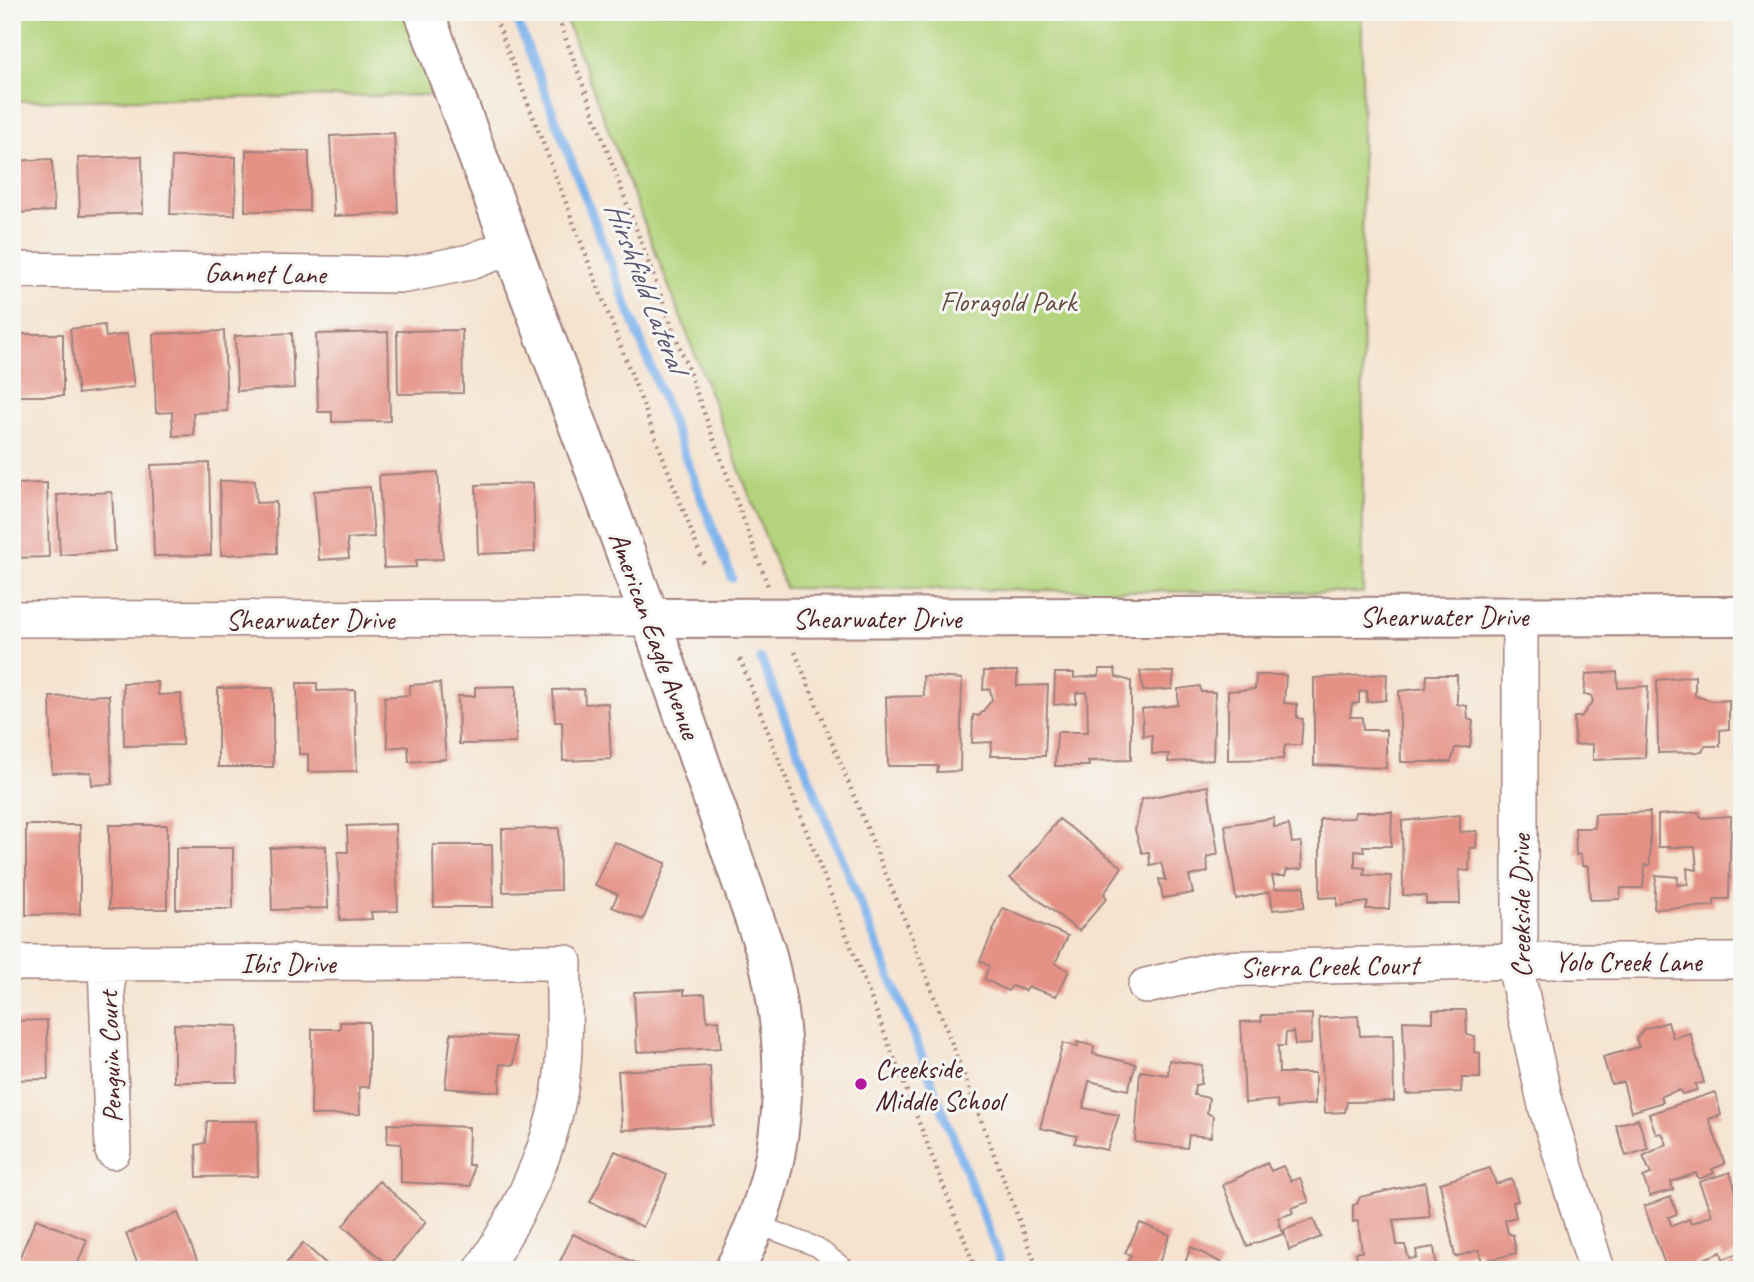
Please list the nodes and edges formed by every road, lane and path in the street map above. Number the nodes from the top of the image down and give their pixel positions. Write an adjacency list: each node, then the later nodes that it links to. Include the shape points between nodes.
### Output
1 (424, 12): 3 (street, American Eagle Avenue)
2 (493, 12): 5 (path)
3 (513, 246): 4 (street, Gannet Lane, via 470,262 406,275); 8 (street, American Eagle Avenue)
4 (12, 270)
5 (705, 567)
6 (1520, 616): 7 (street, Shearwater Drive); 8 (street, Shearwater Drive); 11 (street, Creekside Drive, via 1520,956)
7 (1742, 617)
8 (650, 618): 9 (street, Shearwater Drive); 17 (street, American Eagle Avenue, via 775,987 784,1096 771,1175)
9 (12, 620)
10 (740, 659): 21 (path)
11 (1514, 961): 12 (street, Yolo Creek Lane); 15 (street, Sierra Creek Court, via 1219,969); 22 (street, Creekside Drive, via 1546,1107)
12 (1742, 961)
13 (12, 963): 14 (street, Ibis Drive)
14 (106, 963): 16 (street, Penguin Court); 18 (street, Ibis Drive, via 564,962 563,1064 553,1120 515,1219)
15 (1146, 986)
16 (113, 1151)
17 (756, 1224): 19 (street, American Eagle Avenue); 20 (lane, via 817,1247)
18 (482, 1270)
19 (734, 1270)
20 (847, 1270)
21 (976, 1270)
22 (1597, 1270)

